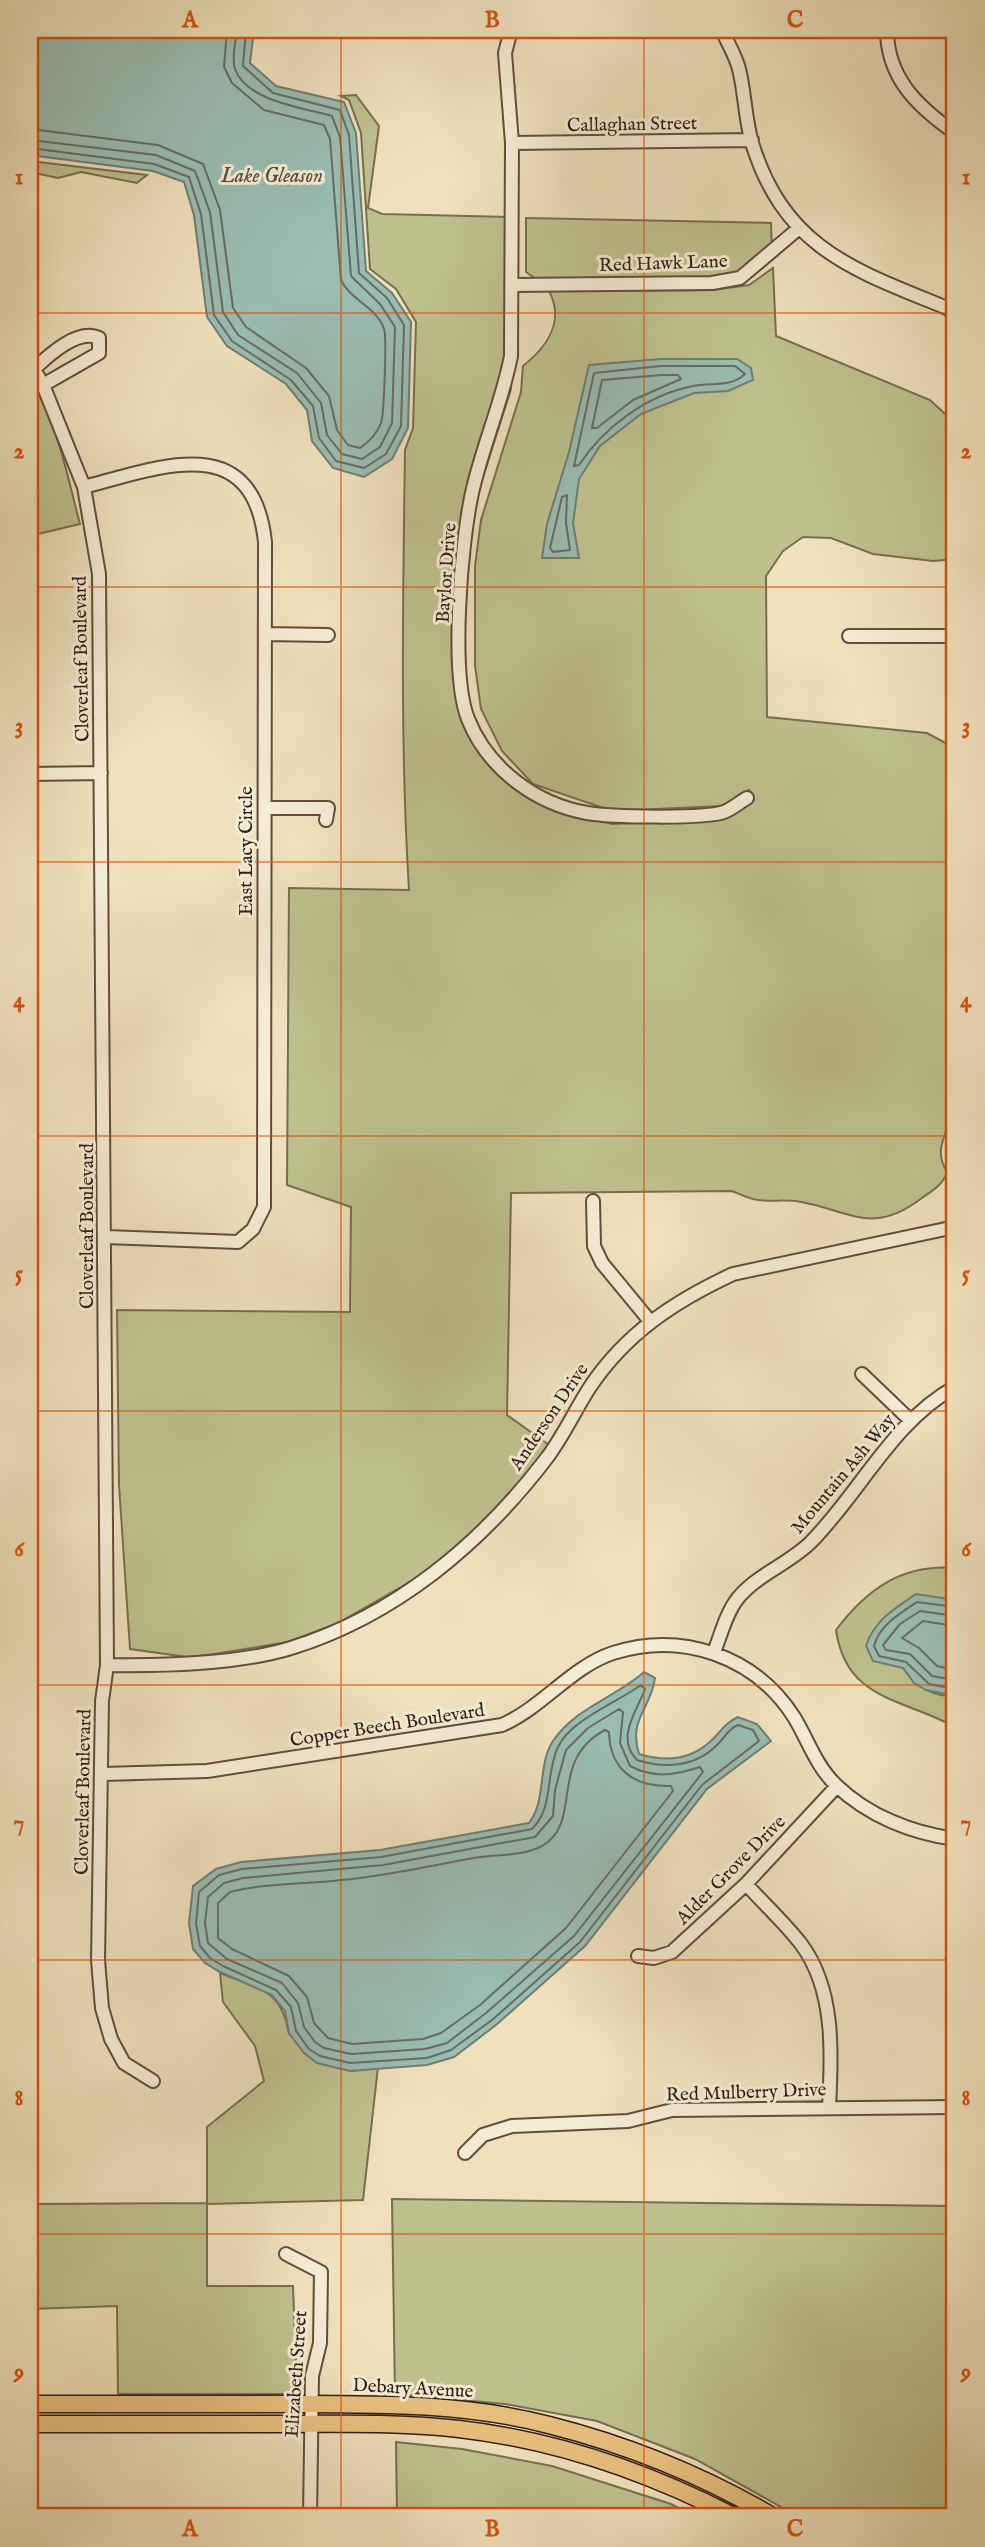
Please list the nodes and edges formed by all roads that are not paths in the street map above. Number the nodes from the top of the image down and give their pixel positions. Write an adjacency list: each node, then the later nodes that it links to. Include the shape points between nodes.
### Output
1 (511, 30): 6 (street, Baylor Drive, via 505,53)
2 (722, 30): 5 (street, via 738,66)
3 (887, 30): 4 (street, via 893,68 907,94)
4 (955, 133)
5 (752, 141): 6 (street, Callaghan Street); 7 (street, via 765,178)
6 (512, 143): 8 (street, Baylor Drive)
7 (798, 229): 8 (street, Red Hawk Lane, via 740,278 712,284); 9 (street, via 835,259)
8 (513, 285): 19 (street, Baylor Drive, via 511,356 472,491 463,541 459,660 468,718 492,759 533,795 563,808 612,817 723,812)
9 (955, 315)
10 (32, 365): 11 (street, Cloverleaf Boulevard); 11 (street, via 76,338 99,338 99,353)
11 (43, 385): 12 (street, Cloverleaf Boulevard)
12 (84, 487): 13 (street, East Lacy Circle, via 173,464 215,467 240,478 262,518); 17 (street, Cloverleaf Boulevard, via 99,574)
13 (265, 634): 14 (street); 20 (street, East Lacy Circle)
14 (328, 635)
15 (849, 636): 16 (street)
16 (955, 636)
17 (102, 773): 18 (street); 24 (street, Cloverleaf Boulevard)
18 (30, 774)
19 (747, 798)
20 (265, 808): 21 (street, via 328,808); 24 (street, East Lacy Circle, via 264,1206 253,1228 238,1242)
21 (326, 820)
22 (593, 1201): 25 (street, via 594,1246 602,1263)
23 (955, 1227): 25 (street, Anderson Drive, via 733,1274)
24 (106, 1237): 30 (street, Cloverleaf Boulevard)
25 (649, 1320): 30 (street, Anderson Drive, via 615,1353 548,1457 497,1518 409,1591 340,1629 289,1648 162,1666)
26 (862, 1374): 28 (street)
27 (955, 1387): 28 (street, Mountain Ash Way)
28 (911, 1421): 29 (street, Mountain Ash Way, via 832,1520 795,1557 736,1601)
29 (714, 1652): 31 (street, Copper Beech Boulevard, via 660,1644 612,1653 517,1718 475,1731 207,1771); 32 (street, Copper Beech Boulevard, via 748,1669 771,1688)
30 (107, 1665): 31 (street, Cloverleaf Boulevard, via 102,1700)
31 (103, 1774): 36 (street, Cloverleaf Boulevard, via 98,1960 102,2008 124,2063)
32 (837, 1786): 33 (street, Copper Beech Boulevard, via 890,1822 918,1833); 34 (street, Alder Grove Drive)
33 (955, 1839)
34 (746, 1884): 35 (street, Alder Grove Drive, via 672,1952 654,1958); 37 (street, via 802,1944 822,1986 830,2040)
35 (638, 1956)
36 (153, 2081)
37 (830, 2108): 38 (street, Red Mulberry Drive); 39 (street, Red Mulberry Drive, via 673,2110 628,2121 512,2126 483,2135)
38 (955, 2108)
39 (465, 2153)
40 (286, 2254): 42 (street, Elizabeth Street, via 321,2272 320,2343)
41 (30, 2404): 42 (main road, Debary Avenue)
42 (311, 2404): 44 (street, Elizabeth Street); 47 (main road, Debary Avenue, via 467,2410 547,2424 674,2465)
43 (30, 2424): 44 (main road, Debary Avenue)
44 (311, 2424): 45 (street, Elizabeth Street); 46 (main road, Debary Avenue, via 460,2429 539,2444 667,2485)
45 (310, 2517)
46 (735, 2517)
47 (774, 2517)

